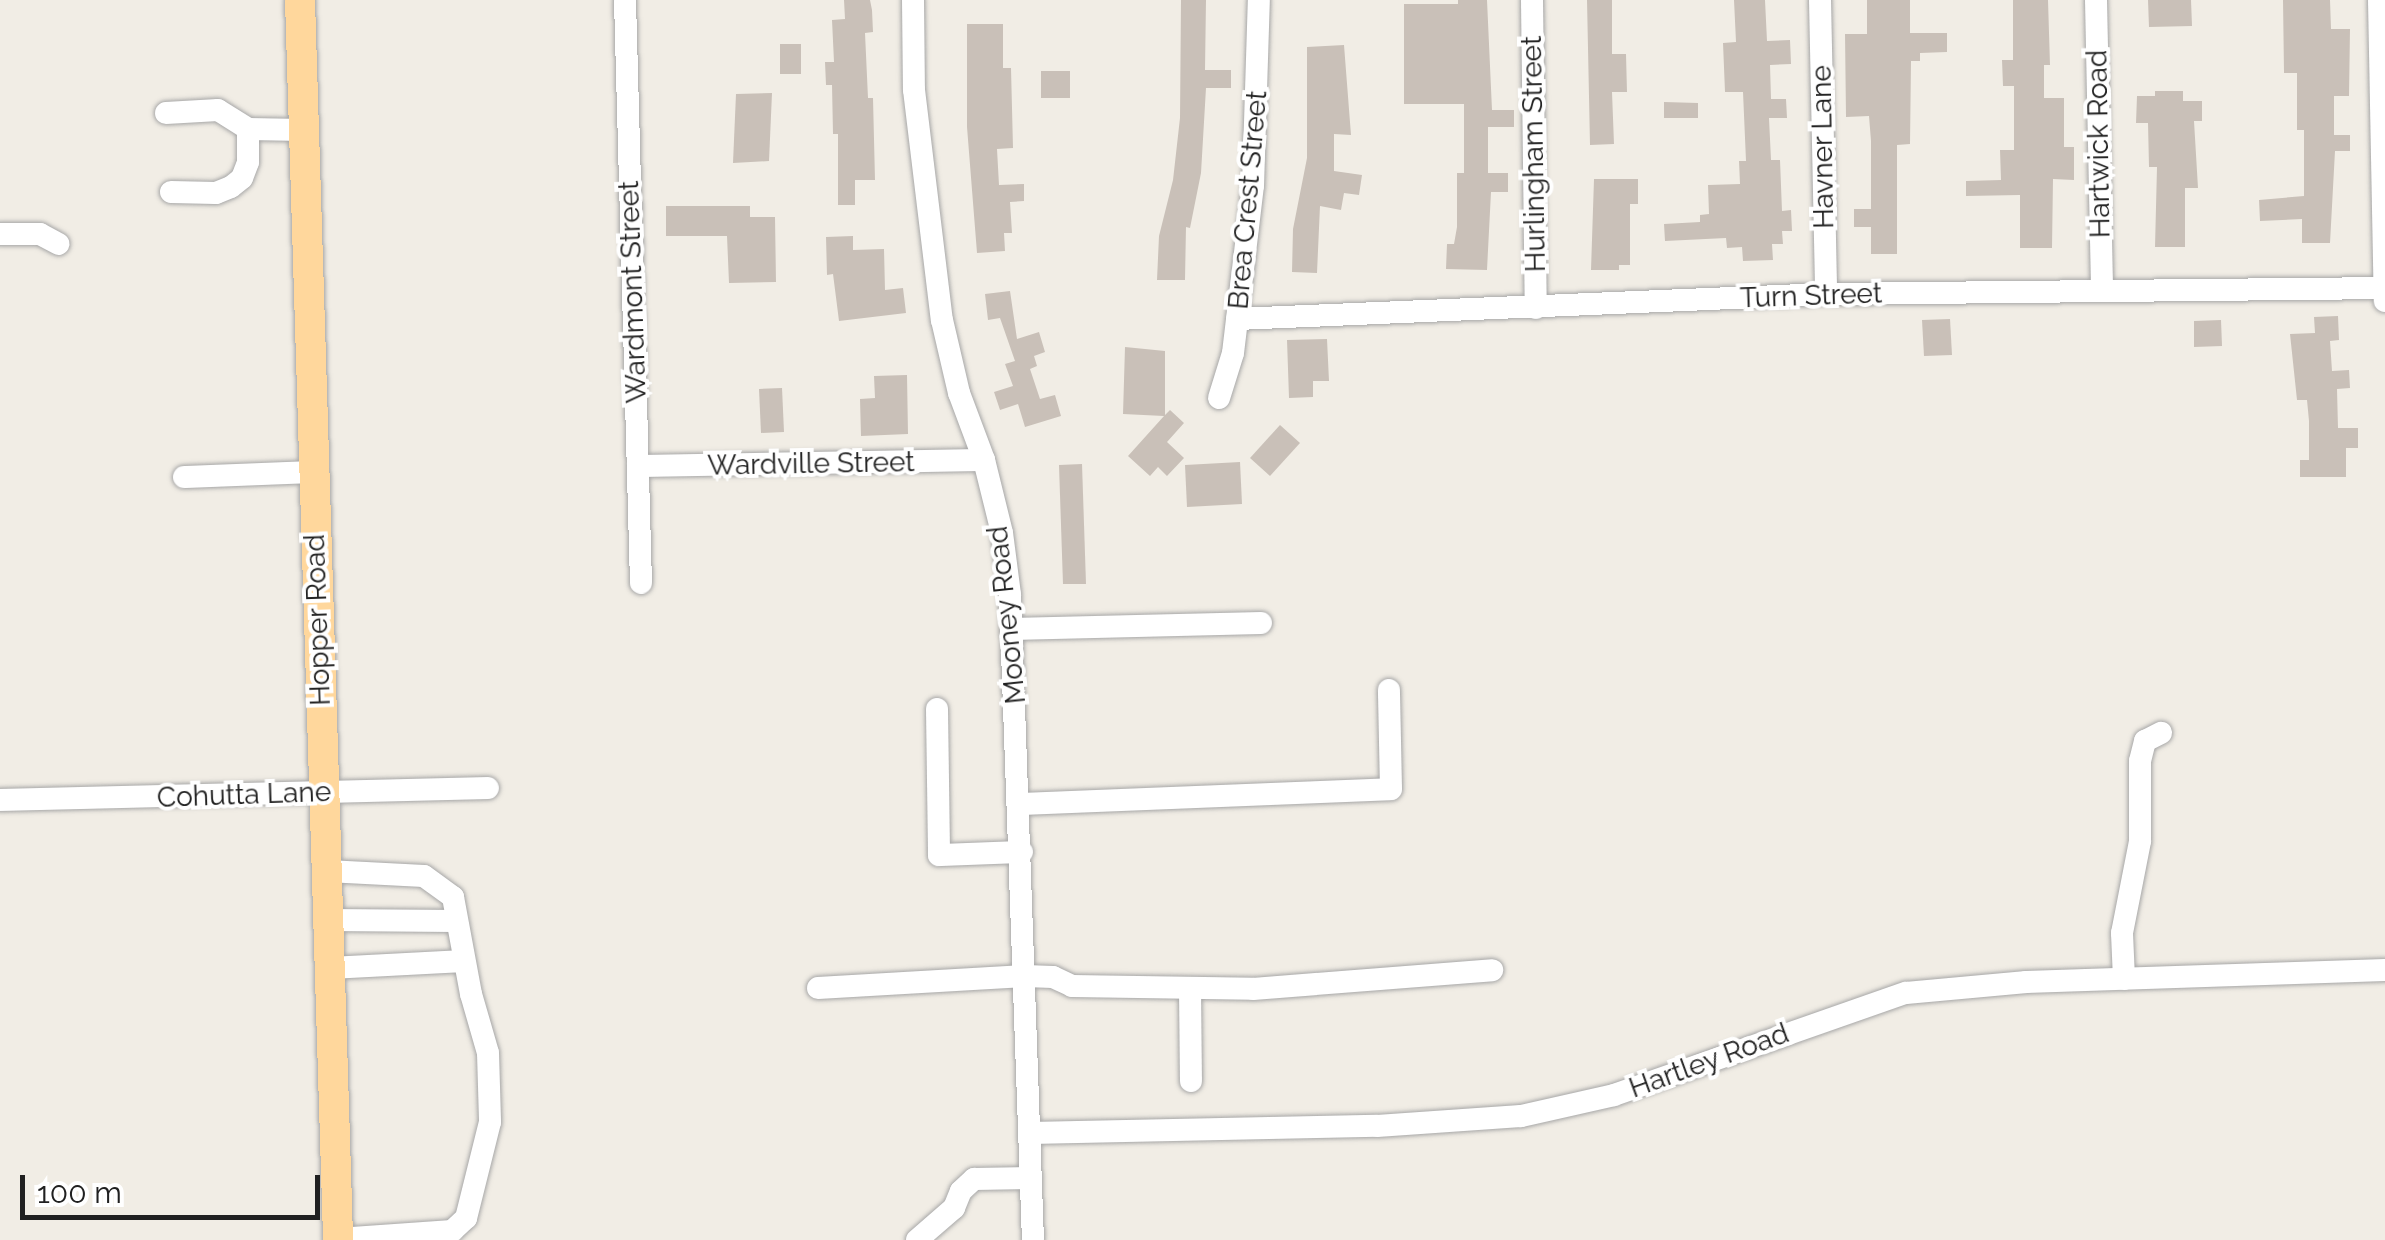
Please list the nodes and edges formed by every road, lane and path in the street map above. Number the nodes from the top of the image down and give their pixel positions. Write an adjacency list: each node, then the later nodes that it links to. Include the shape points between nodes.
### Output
1 (300, 0): 11 (main road, Hopper Road)
2 (626, 0): 23 (street, Wardmont Street)
3 (913, 0): 22 (street, Mooney Road, via 914,90 942,320)
4 (1259, 0): 20 (street, Brea Crest Street, via 1254,186)
5 (1532, 0): 19 (street, Hurlingham Street)
6 (1820, 0): 17 (street, Havner Lane)
7 (2096, 0): 16 (street, Hartwick Road)
8 (2379, 0): 15 (street)
9 (166, 113): 10 (street, via 218,110)
10 (248, 130): 11 (street); 12 (street, via 248,162 231,188)
11 (304, 130): 24 (main road, Hopper Road)
12 (171, 192)
13 (0, 234): 14 (street, via 40,234)
14 (58, 244)
15 (2385, 288): 16 (street, Turn Street); 18 (street)
16 (2102, 289): 17 (street, Turn Street)
17 (1826, 294): 19 (street, Turn Street)
18 (2385, 301)
19 (1536, 308): 20 (street, Turn Street)
20 (1237, 319): 21 (street, Brea Crest Street)
21 (1219, 398)
22 (984, 460): 23 (street, Wardville Street); 28 (street, Mooney Road, via 1002,533)
23 (638, 466): 26 (street, Wardmont Street)
24 (314, 472): 25 (street); 33 (main road, Hopper Road)
25 (184, 476)
26 (641, 584)
27 (1261, 622): 28 (street)
28 (1012, 629): 35 (street, Mooney Road)
29 (1390, 690): 35 (street, via 1391,789)
30 (937, 710): 36 (street, via 940,855)
31 (2162, 733): 45 (street, via 2145,740 2140,761 2140,841 2122,933)
32 (488, 788): 33 (street, Cohutta Lane)
33 (323, 792): 34 (street, Cohutta Lane); 37 (main road, Hopper Road)
34 (0, 800)
35 (1020, 804): 36 (street, Mooney Road)
36 (1022, 852): 44 (street, Mooney Road)
37 (326, 871): 38 (main road, Hopper Road); 39 (street, via 424,876 453,897)
38 (328, 920): 39 (street); 41 (main road, Hopper Road)
39 (456, 921): 40 (street)
40 (464, 961): 41 (street); 51 (street, via 488,1054 490,1122 466,1218 452,1231)
41 (330, 968): 51 (main road, Hopper Road)
42 (1492, 970): 47 (street)
43 (2385, 970): 45 (street, Hartley Road)
44 (1025, 976): 46 (street); 47 (street, via 1072,986); 49 (street, Mooney Road)
45 (2124, 979): 49 (street, Hartley Road, via 1906,994 1614,1095 1521,1116 1377,1126)
46 (818, 988)
47 (1190, 989): 48 (street)
48 (1191, 1081)
49 (1030, 1133): 50 (street, Mooney Road)
50 (1032, 1178): 52 (street, via 974,1180); 53 (street, Mooney Road)
51 (338, 1240)
52 (917, 1240)
53 (1034, 1240)

